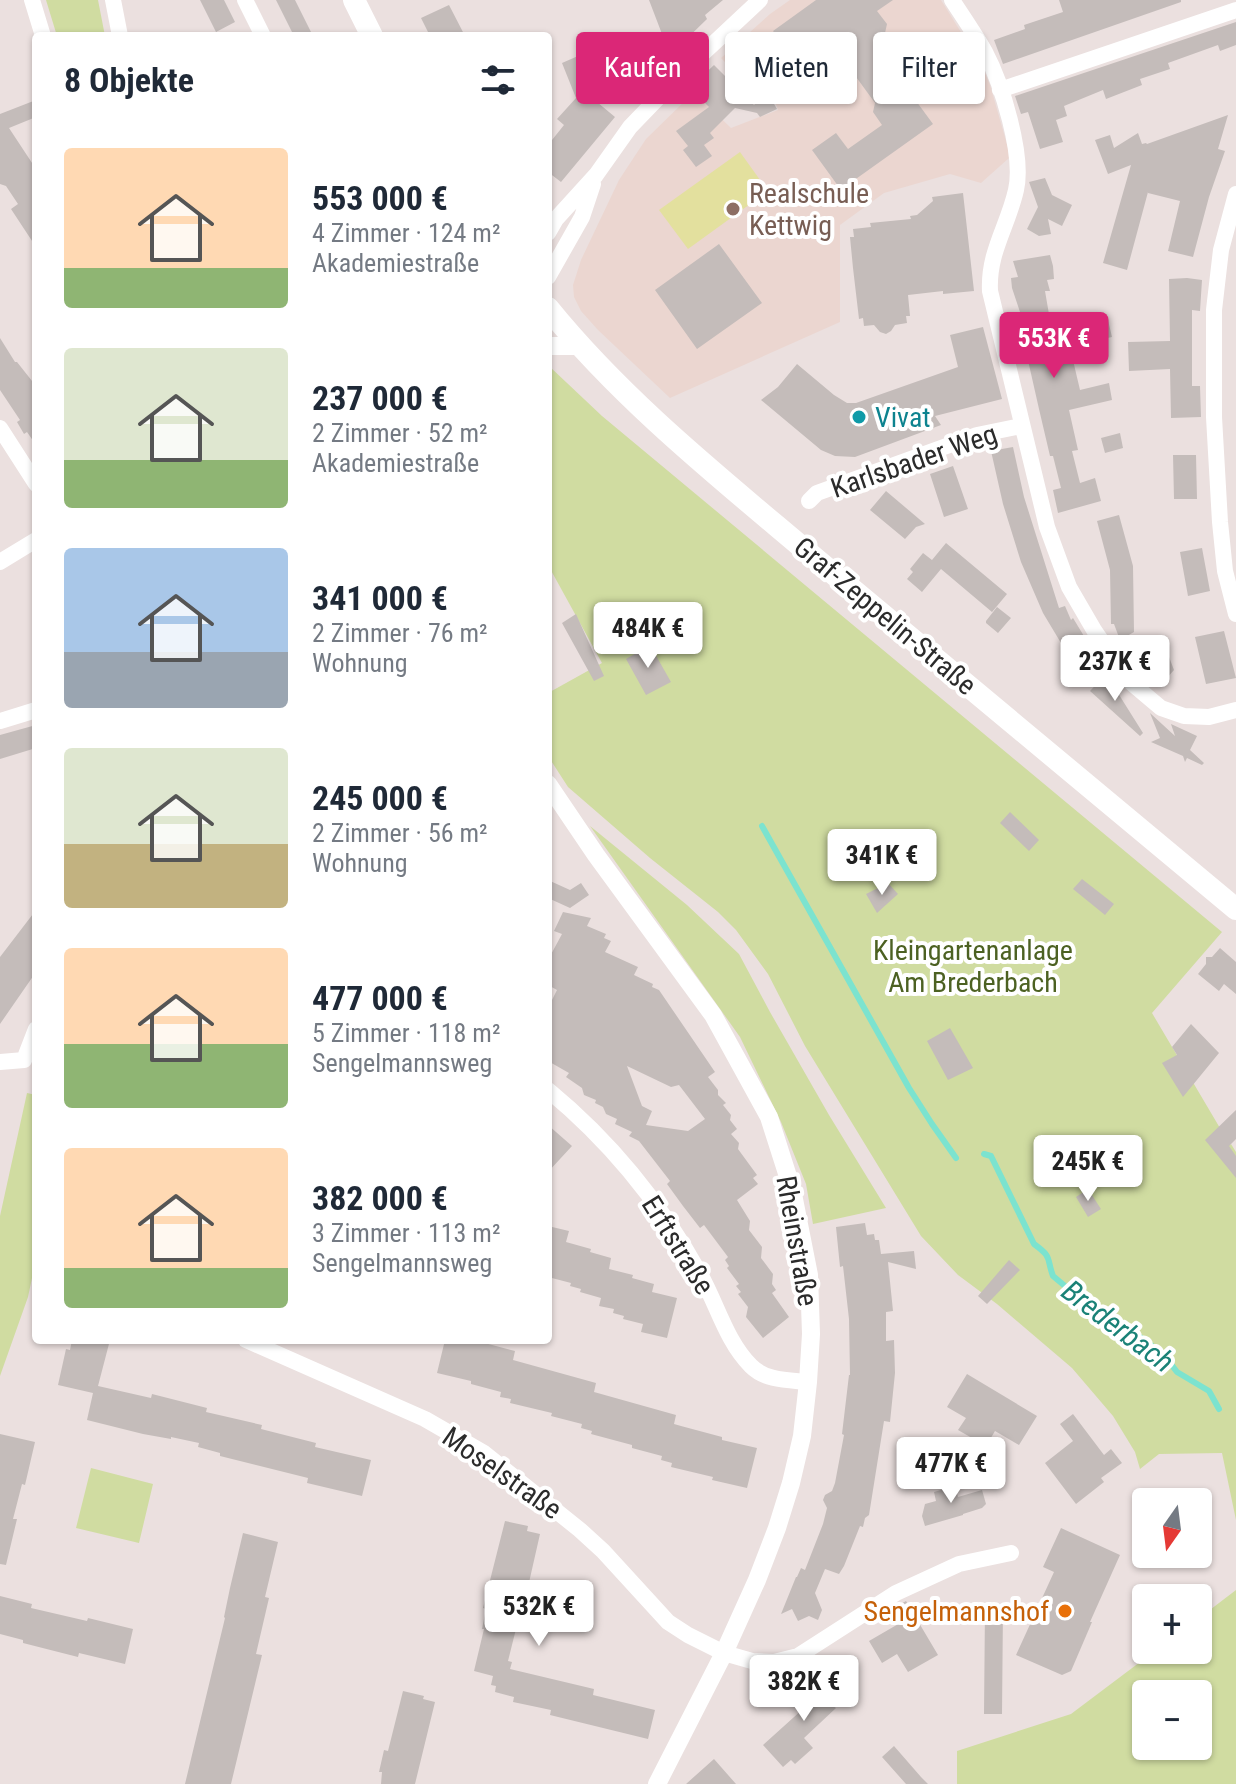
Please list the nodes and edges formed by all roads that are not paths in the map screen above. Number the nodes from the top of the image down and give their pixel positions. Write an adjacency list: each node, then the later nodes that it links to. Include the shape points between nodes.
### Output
1 (32, 0): 8 (street)
2 (113, 0): 9 (street)
3 (245, 0): 10 (street)
4 (354, 0): 11 (main road)
5 (952, 0): 12 (street, via 986,54)
6 (756, 1): 13 (street, via 630,127)
7 (1236, 10): 12 (street)
8 (42, 32)
9 (119, 32)
10 (261, 32)
11 (370, 32)
12 (1000, 90): 20 (street, via 1014,137 1017,186 996,244 990,291)
13 (596, 175): 15 (street); 16 (street, via 582,217)
14 (1236, 194): 26 (street, via 1221,250 1214,310 1220,522)
15 (552, 224)
16 (552, 270)
17 (552, 313): 19 (main road, Graf-Zeppelin-Straße)
18 (552, 346): 19 (street)
19 (581, 346): 31 (main road, Graf-Zeppelin-Straße, via 627,394 782,530)
20 (1021, 426): 23 (street, Karlsbader Weg, via 977,435 817,493); 27 (street, via 1069,587 1129,681 1161,708 1184,716)
21 (0, 428): 22 (street)
22 (32, 478)
23 (809, 501)
24 (32, 542): 25 (street)
25 (0, 562)
26 (1236, 614)
27 (1236, 710)
28 (32, 711): 29 (street)
29 (0, 721)
30 (552, 790): 36 (street, Rheinstraße, via 713,1015 769,1117 792,1189 809,1275)
31 (1236, 909)
32 (32, 1039): 33 (street, via 24,1060)
33 (0, 1062)
34 (552, 1093): 36 (street, Erftstraße, via 598,1135 661,1212 700,1274 737,1350 753,1369 772,1379)
35 (255, 1344): 38 (street, Moselstraße, via 425,1419 484,1453 603,1551 668,1622)
36 (808, 1382): 38 (street, Rheinstraße, via 787,1498)
37 (1011, 1553): 38 (street, Moselstraße, via 959,1564 896,1593 798,1656 774,1662)
38 (724, 1653): 39 (street, Rheinstraße)
39 (657, 1784)

